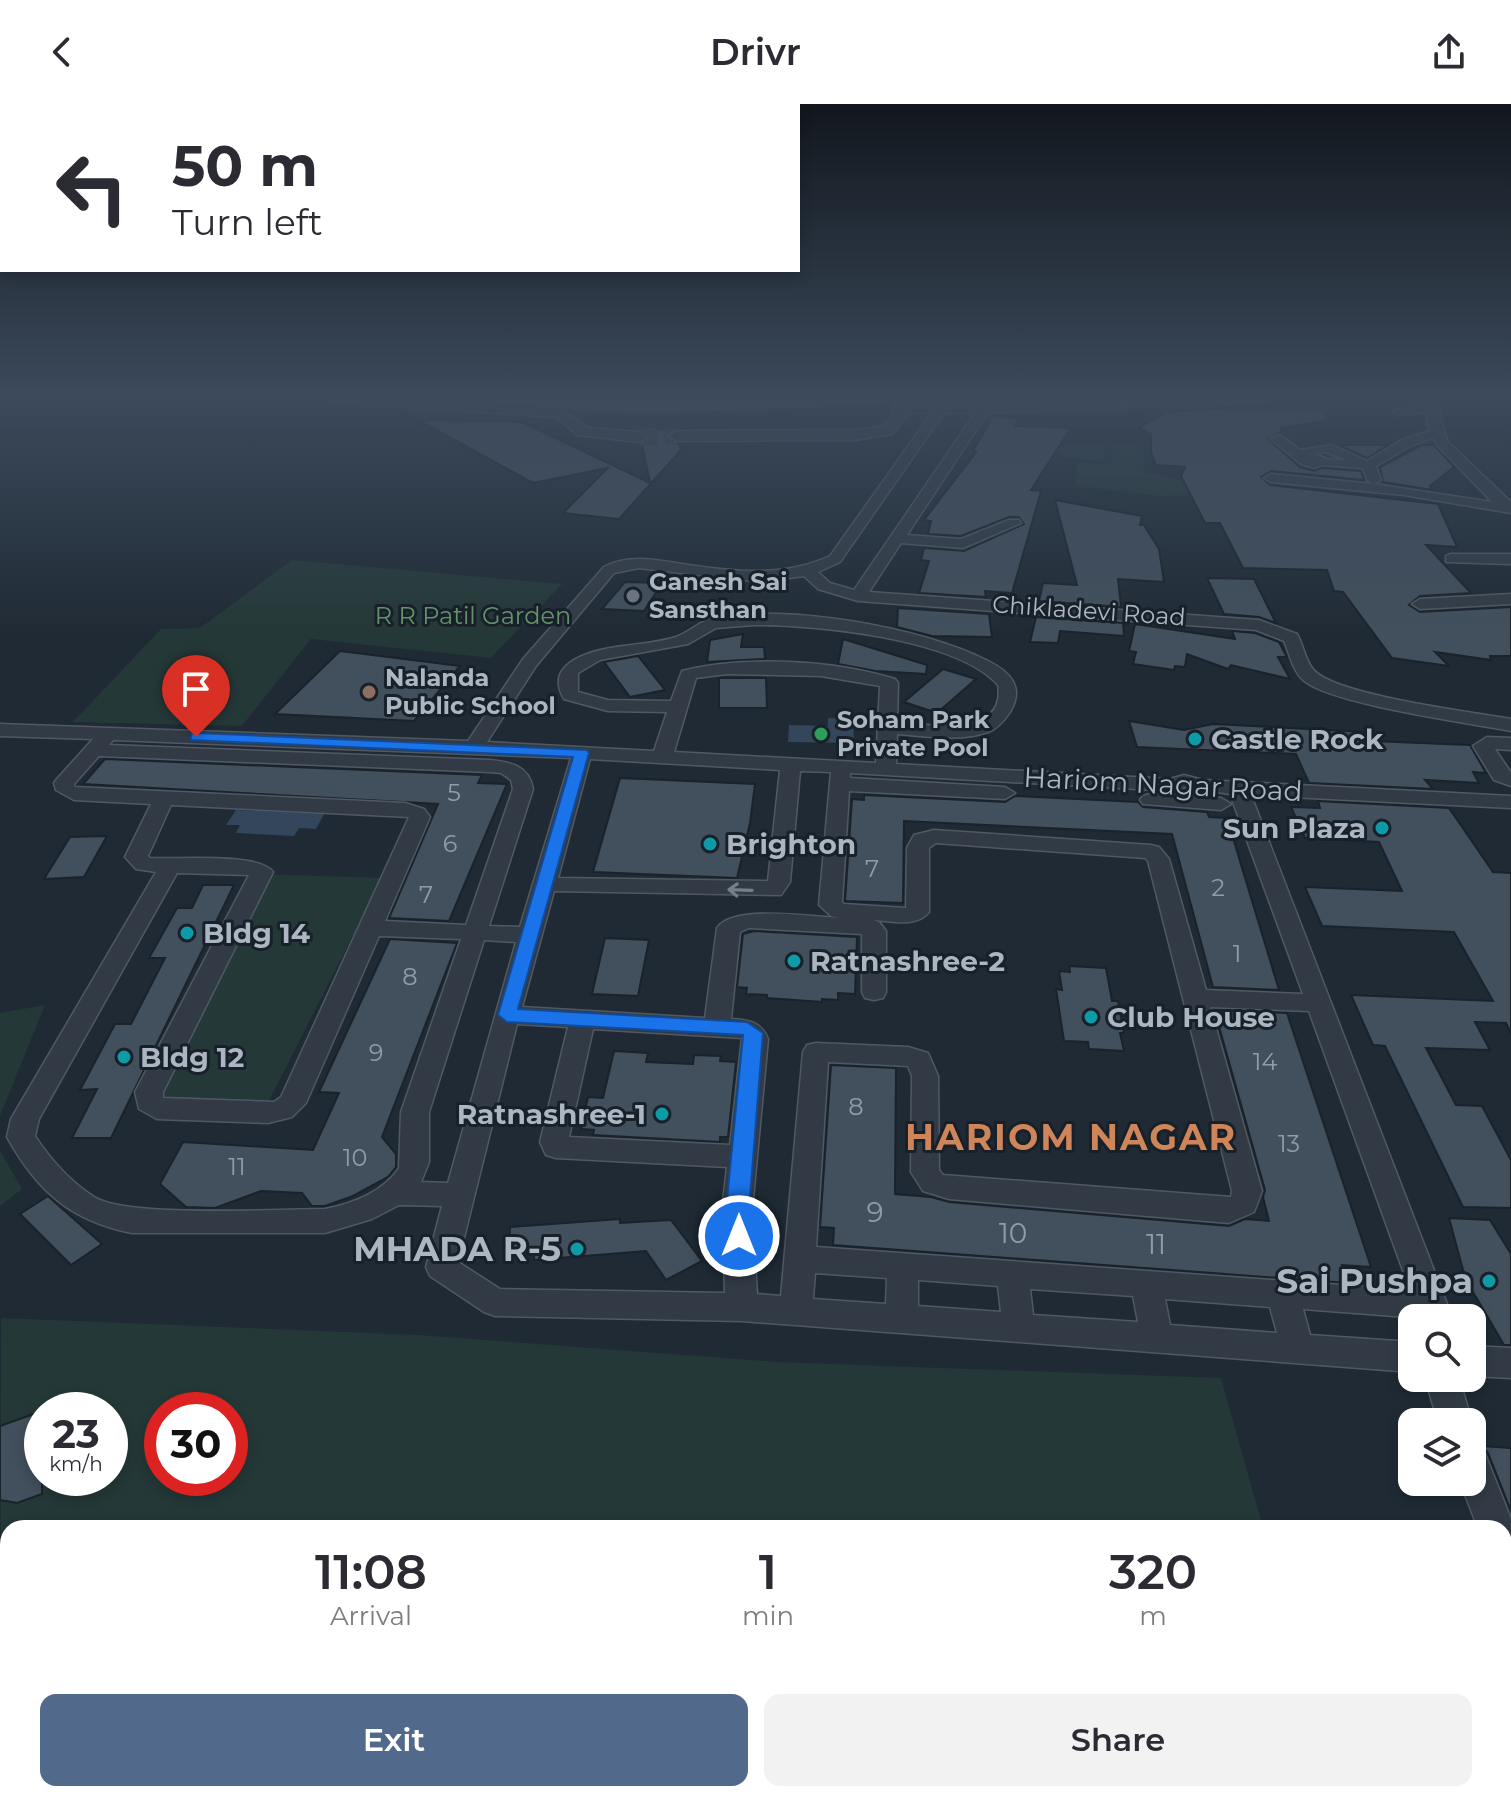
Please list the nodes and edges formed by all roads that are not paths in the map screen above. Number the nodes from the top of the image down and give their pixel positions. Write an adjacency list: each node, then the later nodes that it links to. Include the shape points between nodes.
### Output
1 (890, 477): 13 (street, via 835,559)
2 (934, 477): 8 (street)
3 (1372, 477): 6 (street)
4 (1476, 477): 7 (street)
5 (1271, 478): 6 (street)
6 (1378, 489): 7 (street)
7 (1511, 508)
8 (896, 536): 9 (street); 9 (street, via 955,539 1010,519 963,544); 14 (street)
9 (923, 541): 10 (street)
10 (916, 558)
11 (1451, 559): 12 (street)
12 (1511, 559)
13 (809, 572): 14 (street, Chikladevi Road, via 824,586); 23 (street, via 733,574 639,563 609,570 529,663)
14 (858, 596): 18 (street, Chikladevi Road, via 1259,625 1291,638 1305,670 1319,683)
15 (1511, 599): 16 (street)
16 (1420, 604)
17 (676, 707): 19 (street, via 688,675 697,671 862,675 891,685); 19 (street, via 584,701 570,695 568,671 597,656 687,639 710,624 760,619 918,641 985,668 1009,687 1002,710 986,727); 25 (street)
18 (1511, 725)
19 (886, 727): 28 (street)
20 (0, 730): 21 (street)
21 (100, 742): 23 (street); 32 (street, via 64,783 66,790); 37 (street, via 490,766 517,772 523,789)
22 (1511, 744): 29 (street, via 1483,746 1501,776)
23 (474, 747): 24 (street)
24 (582, 753): 25 (street); 35 (street)
25 (662, 758): 26 (street)
26 (791, 764): 27 (street); 35 (street, one-way to 35, via 779,882 773,890)
27 (840, 776): 28 (street); 40 (street, via 830,905 834,909 914,914 919,909 918,848 934,836 1140,848 1158,859)
28 (898, 776): 30 (street)
29 (1511, 780)
30 (1175, 790): 31 (street); 31 (street, Hariom Nagar Road, via 1202,786)
31 (1229, 796): 33 (street, Hariom Nagar Road); 41 (street)
32 (164, 799): 34 (street, via 136,857 144,864); 36 (street, via 417,813 419,823)
33 (1511, 802)
34 (170, 866): 36 (street, via 250,867 262,872 149,1092 149,1102 157,1109 268,1113 292,1103); 46 (street, via 25,1119 21,1137 30,1153 84,1206 132,1221 325,1221 354,1216)
35 (545, 884): 38 (street)
36 (371, 928): 37 (street)
37 (475, 933): 38 (street); 46 (street, via 415,1112 414,1165)
38 (530, 935): 42 (street)
39 (874, 992): 44 (street, via 871,927 736,922 729,928)
40 (1196, 998): 41 (street); 48 (street, via 1247,1191 1244,1204 1229,1211 933,1183 925,1172 925,1076 919,1060 820,1051 814,1056)
41 (1319, 1003): 53 (street)
42 (507, 1015): 43 (street); 47 (street)
43 (582, 1020): 44 (street); 45 (street, via 556,1147)
44 (717, 1027): 45 (street, via 747,1029 755,1039)
45 (743, 1157): 54 (street, via 737,1210)
46 (391, 1193): 47 (street)
47 (459, 1195): 54 (street, via 441,1267 495,1302)
48 (800, 1259): 49 (street); 56 (street)
49 (903, 1266): 50 (street); 57 (street)
50 (1013, 1274): 51 (street); 58 (street)
51 (1146, 1284): 52 (street); 59 (street)
52 (1282, 1293): 55 (street); 60 (street)
53 (1431, 1304)
54 (742, 1307): 56 (street)
55 (1398, 1307)
56 (796, 1311): 57 (street)
57 (902, 1319): 58 (street)
58 (1018, 1328): 59 (street)
59 (1157, 1338): 60 (street)
60 (1298, 1349): 61 (street)
61 (1398, 1356)
62 (1486, 1362): 63 (street)
63 (1511, 1363)
64 (1484, 1496): 65 (street)
65 (1493, 1520)

